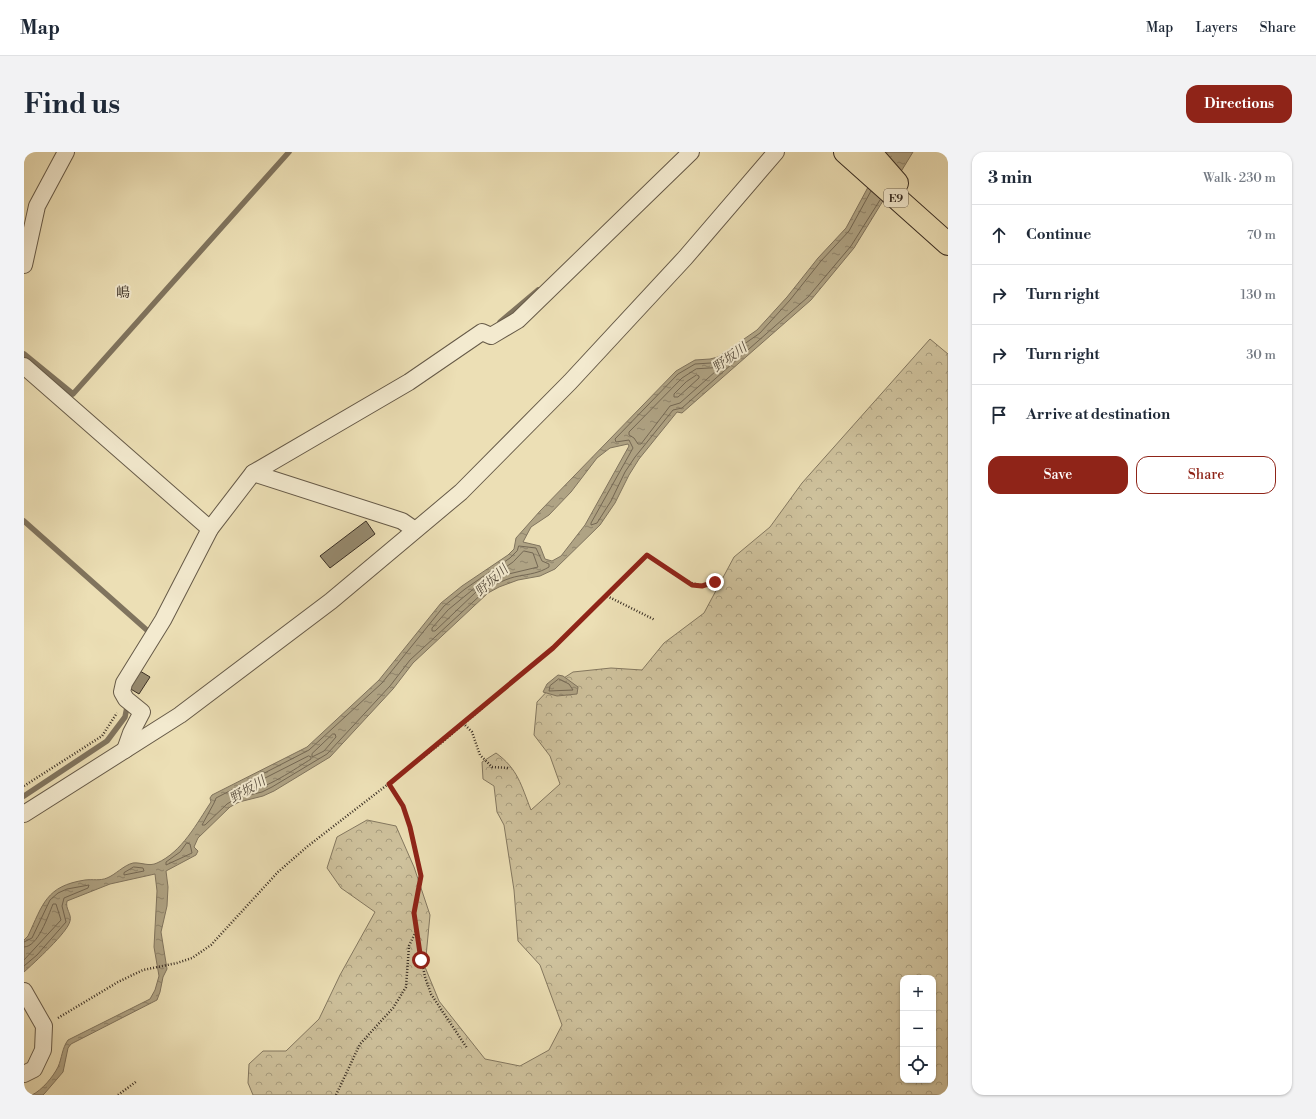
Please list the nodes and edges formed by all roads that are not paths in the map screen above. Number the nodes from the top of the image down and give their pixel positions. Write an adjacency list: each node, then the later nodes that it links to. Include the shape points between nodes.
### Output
1 (66, 152): 11 (street, via 37,206)
2 (691, 152): 13 (street, via 518,320 491,336 482,332 409,382)
3 (776, 152): 15 (street, via 685,258 570,382 461,492)
4 (834, 152): 8 (highway)
5 (845, 152): 8 (highway, E9)
6 (861, 152): 8 (highway, E9)
7 (870, 152): 8 (highway)
8 (898, 192): 9 (highway, E9); 10 (highway, E9)
9 (948, 227)
10 (948, 244)
11 (24, 265)
12 (24, 366): 14 (street)
13 (254, 473): 14 (street); 15 (street, via 402,521)
14 (210, 529): 16 (street, via 163,620 124,683 122,692 126,699 142,712)
15 (415, 530): 16 (street, via 331,601 180,715)
16 (125, 750): 17 (street)
17 (24, 814)
18 (24, 990): 19 (street, via 44,1026 43,1050 34,1068)
19 (24, 1074)

